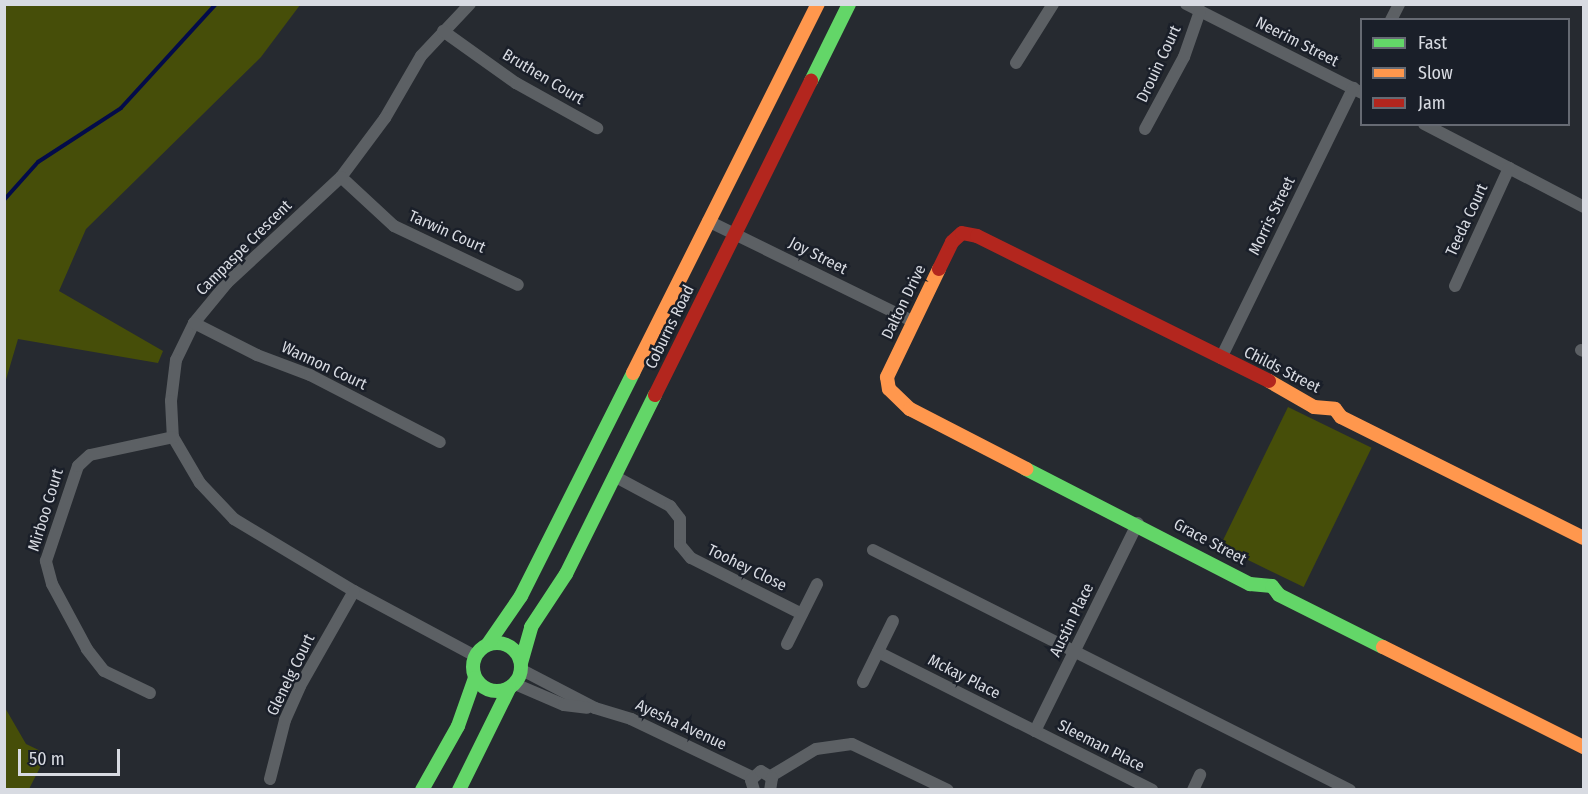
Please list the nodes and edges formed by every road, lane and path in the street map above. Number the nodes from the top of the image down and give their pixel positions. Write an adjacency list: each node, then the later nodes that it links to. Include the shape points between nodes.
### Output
1 (470, 4): 9 (street, Campaspe Crescent)
2 (818, 4): 18 (street, Coburns Road)
3 (849, 4): 19 (street, Coburns Road)
4 (1053, 4): 10 (street)
5 (1186, 4): 7 (street, Neerim Street)
6 (1399, 4): 8 (street)
7 (1200, 11): 11 (street, Neerim Street); 14 (street, Drouin Court, via 1184,57)
8 (1392, 18)
9 (443, 31): 13 (street, Bruthen Court, via 516,83); 16 (street, Campaspe Crescent, via 421,56 385,118)
10 (1017, 63)
11 (1357, 91): 25 (street, Morris Street)
12 (1428, 126): 15 (street)
13 (597, 128)
14 (1146, 129)
15 (1509, 168): 17 (street); 22 (street, Teeda Court)
16 (341, 177): 21 (street, Tarwin Court, via 394,226); 24 (street, Campaspe Crescent, via 227,283)
17 (1584, 207)
18 (708, 221): 19 (street, Joy Street); 37 (street, Coburns Road, via 521,596)
19 (735, 233): 23 (street, Joy Street); 29 (street, Coburns Road)
20 (962, 233): 23 (street, Dalton Drive, via 952,242); 25 (street, Childs Street, via 977,236)
21 (518, 285)
22 (1455, 286)
23 (912, 321): 26 (street, Dalton Drive, via 887,377)
24 (194, 323): 27 (street, Campaspe Crescent, via 177,360 171,400); 28 (street, Wannon Court, via 257,355 310,375)
25 (1221, 358): 31 (street, Childs Street, via 1298,395 1314,407 1335,409 1341,417)
26 (889, 389): 30 (street, Grace Street, via 910,409)
27 (173, 438): 34 (street, Campaspe Crescent, via 200,483 234,519); 46 (street, Mirboo Court, via 90,455 78,466 46,561 52,584 87,649 104,671)
28 (440, 442)
29 (614, 476): 35 (street, Toohey Close, via 670,506 680,519 680,544 691,558); 42 (street, Coburns Road, via 566,574 531,627)
30 (1138, 523): 39 (street, Austin Place); 49 (street, Grace Street, via 1250,584 1272,586 1279,595)
31 (1584, 538)
32 (873, 550): 39 (street)
33 (817, 585): 35 (street)
34 (354, 591): 41 (street, Campaspe Crescent); 52 (street, Glenelg Court, via 300,686 285,720)
35 (802, 614): 38 (street)
36 (893, 621): 40 (street)
37 (488, 644): 41 (street); 42 (street, via 513,648)
38 (787, 644)
39 (1075, 650): 48 (street, Austin Place); 60 (street)
40 (878, 652): 44 (street); 48 (street, Mckay Place)
41 (476, 656): 43 (street)
42 (521, 667): 45 (street); 47 (street, Ayesha Avenue)
43 (475, 678): 45 (street, via 486,689); 54 (street, via 458,726)
44 (863, 682)
45 (512, 686): 47 (street, Ayesha Avenue, via 564,705); 55 (street)
46 (150, 693)
47 (595, 708): 53 (street, Ayesha Avenue, via 631,719)
48 (1035, 731): 58 (street, Sleeman Place)
49 (1584, 747)
50 (1200, 775): 59 (street)
51 (771, 776): 53 (street, Ayesha Avenue, via 761,771); 56 (street); 57 (street, Ayesha Avenue, via 816,749 852,744)
52 (270, 779)
53 (753, 783)
54 (422, 789)
55 (459, 789)
56 (770, 789)
57 (948, 789)
58 (1152, 789)
59 (1193, 789)
60 (1350, 789)

